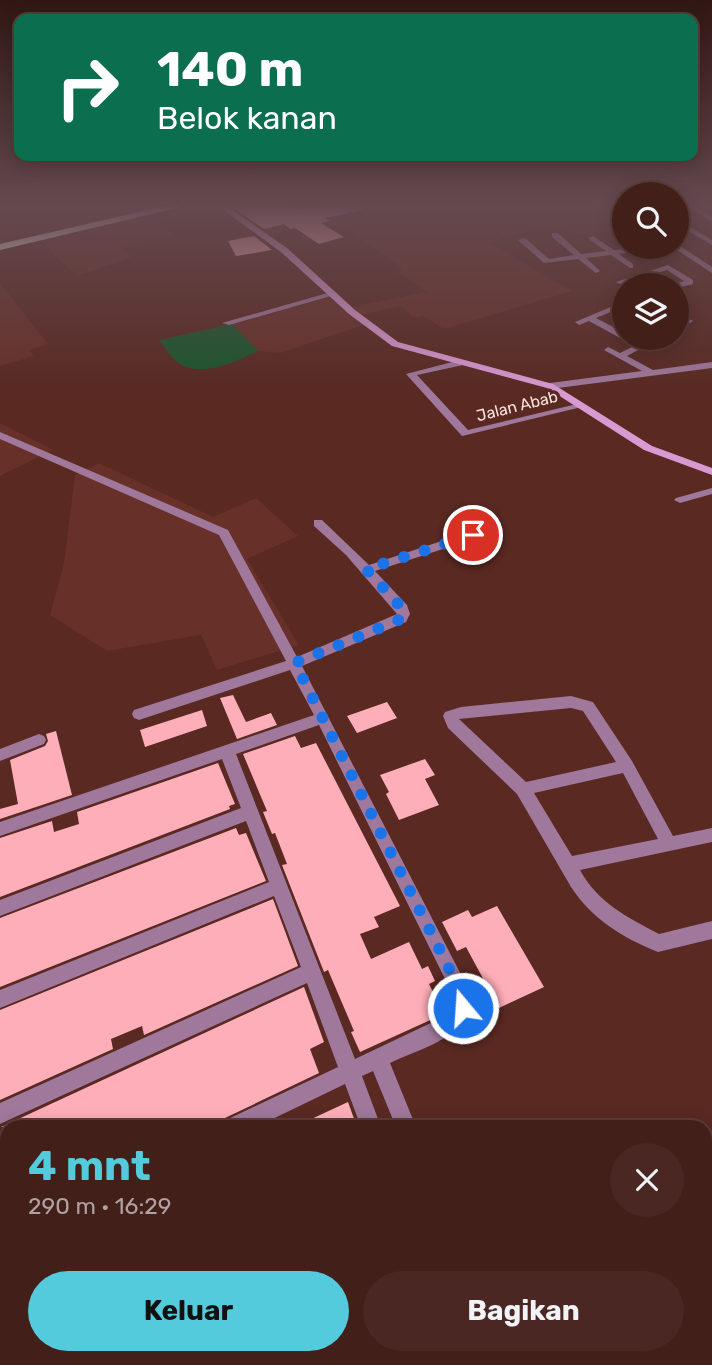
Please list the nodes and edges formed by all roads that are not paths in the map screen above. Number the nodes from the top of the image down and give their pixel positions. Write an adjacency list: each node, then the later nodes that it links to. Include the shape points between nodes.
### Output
1 (303, 267): 6 (street)
2 (591, 267): 3 (street)
3 (596, 271)
4 (649, 273): 5 (street, via 668,267)
5 (677, 273)
6 (334, 294): 10 (street); 15 (street, via 396,344)
7 (612, 308): 8 (street)
8 (590, 318): 9 (street); 11 (street)
9 (579, 322)
10 (226, 323)
11 (612, 330)
12 (608, 350): 14 (street)
13 (631, 350): 14 (street)
14 (622, 355): 17 (street)
15 (460, 363): 18 (street); 19 (street, Jalan Abab, via 411,374 466,434)
16 (712, 365): 17 (street)
17 (650, 372): 18 (street)
18 (550, 386): 19 (street)
19 (581, 406): 21 (street, via 648,448)
20 (0, 435): 27 (street, via 224,533)
21 (712, 472)
22 (712, 491): 23 (street)
23 (680, 500)
24 (318, 523): 26 (street)
25 (482, 532): 26 (street)
26 (366, 569): 27 (street, via 402,608 401,619)
27 (295, 663): 28 (street); 29 (street)
28 (139, 714)
29 (323, 718): 31 (street); 45 (street, via 463,996 457,1018)
30 (40, 740): 32 (street)
31 (227, 751): 35 (street); 36 (street)
32 (0, 755)
33 (627, 766): 34 (street); 34 (street, via 596,714 579,702 450,716 453,724); 38 (street)
34 (523, 789): 39 (street)
35 (250, 812): 40 (street); 41 (street)
36 (0, 829)
37 (712, 835): 38 (street)
38 (669, 844): 39 (street)
39 (568, 864): 42 (street, via 600,912 658,943)
40 (278, 886): 43 (street); 44 (street)
41 (0, 908)
42 (712, 930)
43 (312, 972): 46 (street); 47 (street)
44 (0, 999)
45 (378, 1058): 46 (street); 50 (street)
46 (350, 1072): 48 (street); 49 (street)
47 (0, 1114)
48 (248, 1120)
49 (368, 1120)
50 (403, 1120)

